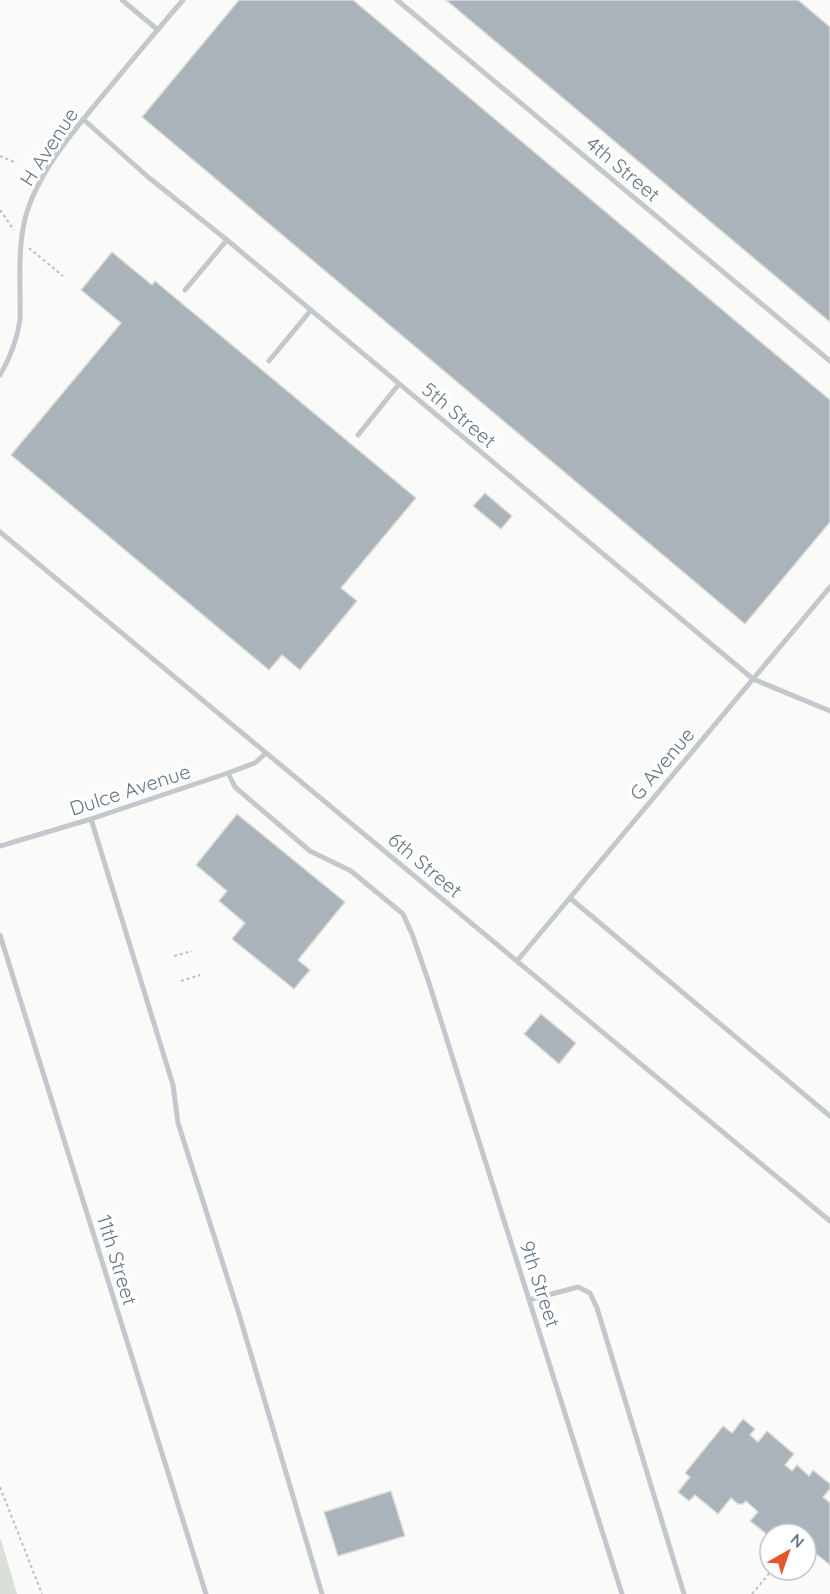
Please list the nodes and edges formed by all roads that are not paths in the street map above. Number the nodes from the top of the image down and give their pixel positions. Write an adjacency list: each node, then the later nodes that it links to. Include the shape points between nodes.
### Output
1 (122, 0): 4 (lane)
2 (183, 0): 4 (lane, H Avenue)
3 (397, 0): 10 (lane, 4th Street)
4 (158, 30): 5 (lane, H Avenue)
5 (83, 119): 6 (lane, 5th Street); 11 (lane, H Avenue, via 45,175 28,210 21,245 19,325)
6 (227, 240): 7 (lane); 8 (lane, 5th Street)
7 (185, 290)
8 (311, 310): 9 (lane); 12 (lane, 5th Street)
9 (269, 361)
10 (830, 361)
11 (0, 375)
12 (399, 384): 13 (lane); 16 (lane, 5th Street)
13 (358, 435)
14 (0, 532): 18 (lane, 6th Street)
15 (830, 587): 16 (lane, G Avenue)
16 (753, 679): 17 (lane, 5th Street); 22 (lane, G Avenue)
17 (830, 711)
18 (266, 753): 19 (lane, Dulce Avenue, via 255,763); 24 (lane, 6th Street)
19 (228, 773): 20 (lane, Dulce Avenue); 27 (lane, 9th Street, via 235,787 310,851 351,871 403,915 429,983)
20 (91, 819): 21 (lane, Dulce Avenue); 29 (lane, via 173,1085 178,1123)
21 (0, 846)
22 (570, 898): 24 (lane, G Avenue); 25 (lane)
23 (0, 935): 28 (lane, 11th Street)
24 (517, 961): 26 (lane, 6th Street)
25 (830, 1116)
26 (830, 1221)
27 (529, 1300): 30 (lane, 9th Street); 31 (lane, via 578,1287 590,1293)
28 (206, 1594)
29 (322, 1594)
30 (622, 1594)
31 (684, 1594)

